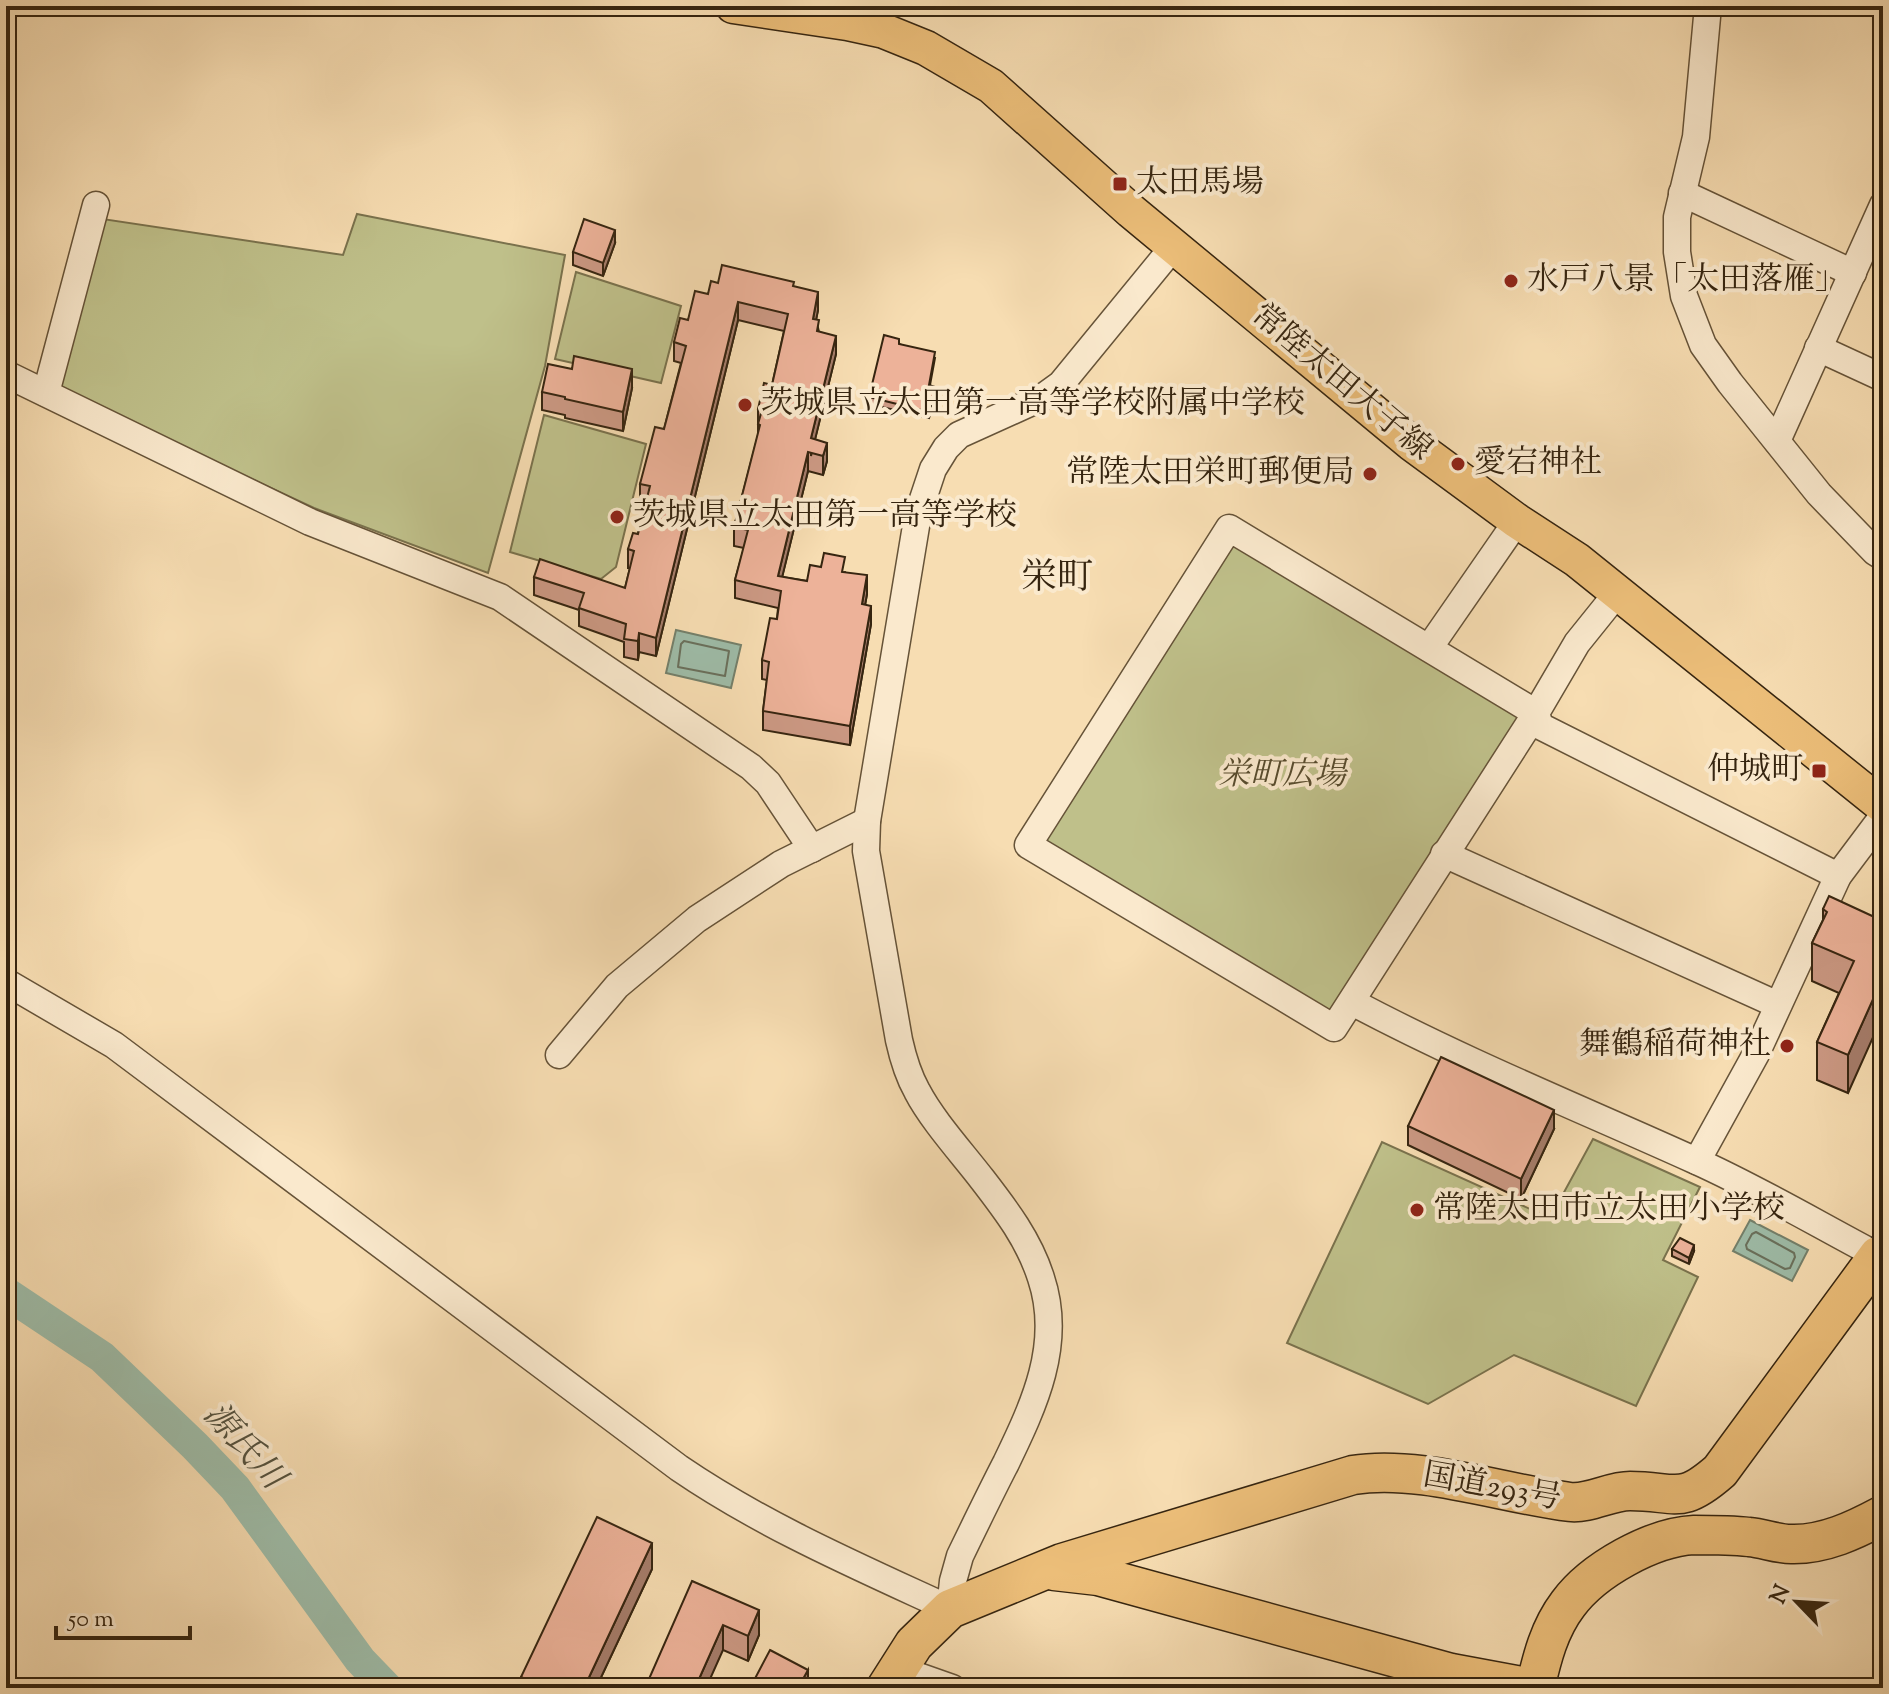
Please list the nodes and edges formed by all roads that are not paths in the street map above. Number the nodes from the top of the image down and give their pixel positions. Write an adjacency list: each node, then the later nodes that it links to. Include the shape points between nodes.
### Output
1 (733, 6): 3 (main road, 常陸太田大子線)
2 (1708, 6): 4 (street, via 1696,137)
3 (777, 9): 7 (main road, 常陸太田大子線, via 884,31 963,68 991,86)
4 (1682, 193): 8 (street); 13 (street, via 1677,252 1684,296 1703,345)
5 (96, 205): 12 (street)
6 (1883, 205): 8 (street)
7 (1174, 246): 14 (main road, 常陸太田大子線, via 1411,443); 21 (street, via 1061,384 959,435 933,469 918,514)
8 (1853, 273): 9 (street)
9 (1818, 348): 11 (street); 13 (street)
10 (6, 374): 12 (street)
11 (1883, 378)
12 (46, 393): 22 (street, via 310,522 500,597 751,767 768,783)
13 (1777, 441): 15 (street, via 1819,494)
14 (1517, 521): 16 (main road, 常陸太田大子線); 17 (street)
15 (1880, 548)
16 (1618, 592): 18 (street, via 1577,643); 19 (main road, 常陸太田大子線)
17 (1429, 648): 18 (street); 26 (street, via 1229,528 1028,845 1334,1028)
18 (1536, 713): 23 (street); 24 (street, via 1540,726)
19 (1883, 806)
20 (1883, 816): 24 (street)
21 (867, 821): 22 (street); 33 (street, via 866,851 906,1068 918,1094 1011,1217 1037,1266 1048,1306 1049,1341 1033,1408 960,1556)
22 (812, 849): 28 (street, via 697,919 617,986)
23 (1444, 854): 26 (street); 27 (street)
24 (1838, 876): 27 (street)
25 (6, 982): 33 (street, via 114,1045 721,1496)
26 (1352, 1002): 29 (street, via 1466,1060)
27 (1778, 1005): 29 (street)
28 (559, 1055)
29 (1697, 1161): 30 (street)
30 (1881, 1254): 32 (highway, 国道293号, via 1720,1471 1687,1495 1631,1491 1575,1503 1373,1472)
31 (1883, 1515): 36 (highway, via 1812,1543 1691,1535 1645,1547 1613,1564 1570,1602 1543,1652)
32 (1098, 1564): 33 (highway, 国道293号, via 1043,1570); 36 (highway, via 1451,1673)
33 (950, 1609): 34 (highway, 国道293号, via 914,1644)
34 (892, 1678): 35 (street)
35 (952, 1688)
36 (1534, 1688)

